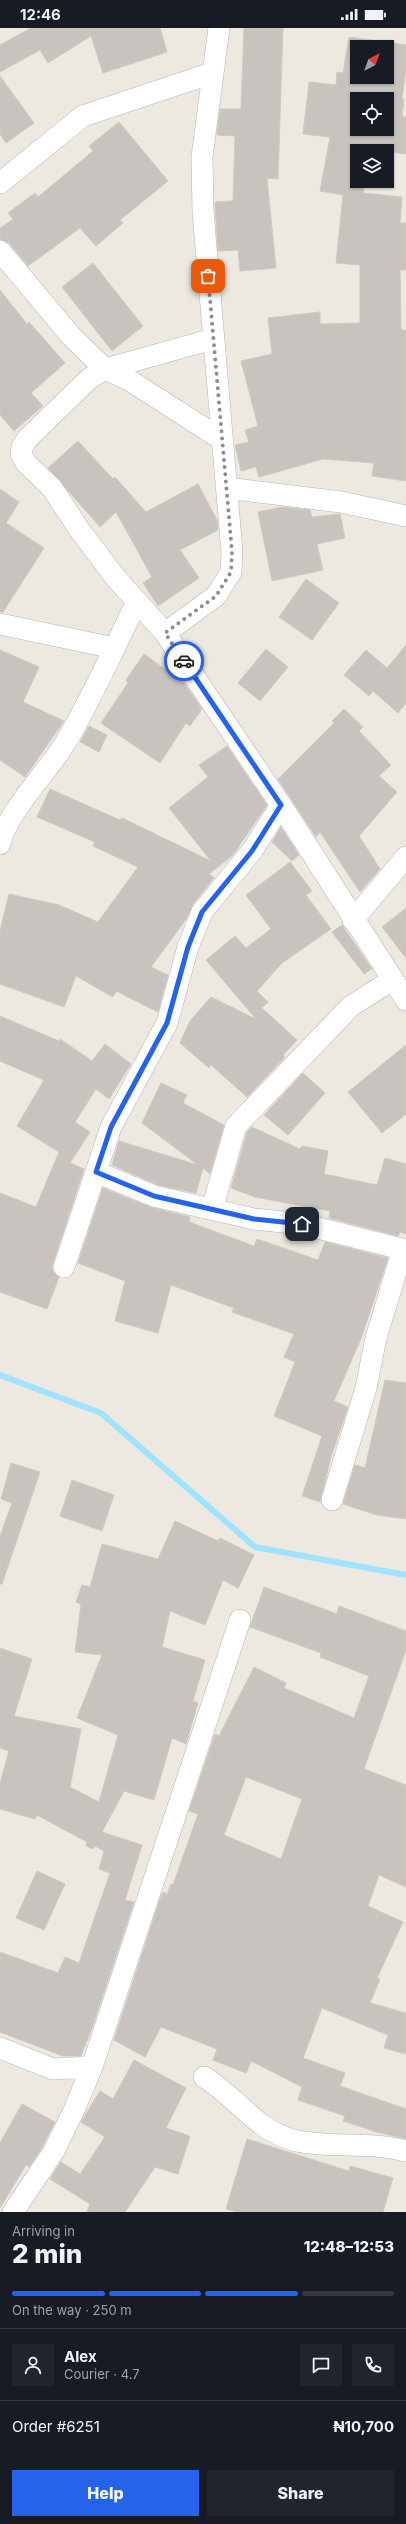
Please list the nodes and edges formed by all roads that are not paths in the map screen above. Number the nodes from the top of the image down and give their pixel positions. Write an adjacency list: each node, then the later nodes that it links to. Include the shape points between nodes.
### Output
1 (219, 28): 2 (street)
2 (212, 73): 3 (street, via 83,116); 5 (street, via 202,157 203,212)
3 (0, 183)
4 (0, 251): 6 (street, via 72,336)
5 (213, 339): 6 (street); 7 (street)
6 (105, 369): 7 (street, via 129,380); 10 (street, via 90,378 28,438 21,454 26,463 52,488 79,529)
7 (221, 439): 8 (street)
8 (226, 488): 9 (street, via 341,502); 12 (street, via 232,552 231,572 216,596)
9 (406, 516)
10 (137, 602): 12 (street); 13 (street)
11 (0, 624): 13 (street)
12 (165, 633): 14 (street)
13 (114, 648): 15 (street, via 64,745 14,815)
14 (281, 805): 17 (street); 20 (street, via 252,851 202,912 188,947 167,1023 111,1127)
15 (0, 844)
16 (406, 857): 17 (street)
17 (353, 920): 18 (street)
18 (392, 980): 19 (street); 21 (street, via 351,1006 236,1126)
19 (406, 1000)
20 (96, 1172): 21 (street, via 154,1196); 23 (street)
21 (212, 1209): 22 (street, via 254,1219 302,1224)
22 (404, 1250): 24 (street, via 376,1338 366,1388)
23 (64, 1267)
24 (332, 1500)
25 (240, 1620): 27 (street)
26 (0, 2048): 27 (street, via 53,2069)
27 (92, 2067): 30 (street, via 54,2151)
28 (204, 2077): 29 (street, via 227,2092 260,2124 293,2140 371,2145)
29 (406, 2151)
30 (13, 2212)

